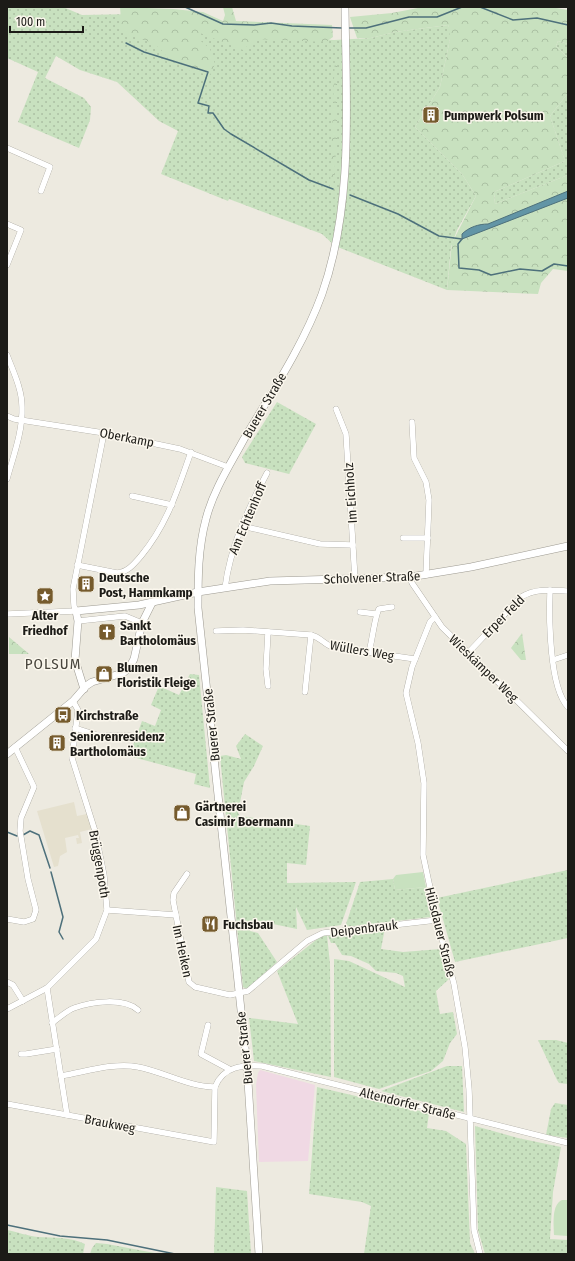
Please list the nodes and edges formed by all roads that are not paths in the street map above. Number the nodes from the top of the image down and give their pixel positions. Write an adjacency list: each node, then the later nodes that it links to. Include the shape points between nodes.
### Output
1 (345, 7): 14 (main road, Buerer Straße, via 345,153 335,246 322,293 302,340)
2 (8, 148): 3 (street); 4 (street, via 50,167)
3 (7, 155)
4 (41, 191)
5 (7, 224): 6 (street, via 21,230)
6 (7, 265)
7 (7, 354): 10 (street, via 20,393)
8 (336, 409): 22 (street, Im Eichholz, via 346,434)
9 (7, 416): 10 (street, Oberkamp)
10 (22, 420): 12 (street, Oberkamp); 16 (street)
11 (412, 422): 21 (street, via 414,458 422,472 428,494)
12 (104, 433): 13 (street, Oberkamp); 24 (street)
13 (191, 452): 14 (street, Oberkamp); 18 (street)
14 (228, 467): 31 (main road, Buerer Straße, via 206,519 199,561)
15 (267, 473): 19 (street, Am Echtenhoff)
16 (7, 479)
17 (132, 496): 18 (street)
18 (172, 505): 24 (street, via 157,535 129,569 117,573)
19 (242, 526): 22 (street, via 320,544); 28 (street, Am Echtenhoff, via 232,552)
20 (403, 538): 21 (street)
21 (428, 538): 25 (street)
22 (353, 545): 27 (street, Im Eichholz)
23 (568, 546): 25 (main road, Scholvener Straße)
24 (77, 565): 34 (street, via 73,589)
25 (426, 574): 26 (main road, Scholvener Straße)
26 (410, 577): 27 (main road, Scholvener Straße); 38 (street, Wieskämper Weg)
27 (355, 579): 28 (main road, Scholvener Straße, via 291,579)
28 (225, 588): 31 (main road, Scholvener Straße)
29 (550, 590): 30 (street, Erper Feld); 45 (street, Erper Feld, via 530,592 521,597); 48 (street, via 549,622)
30 (568, 591)
31 (198, 592): 32 (main road, Scholvener Straße); 66 (main road, Buerer Straße)
32 (152, 603): 34 (main road, Scholvener Straße); 40 (main road)
33 (392, 607): 37 (street, via 379,609)
34 (76, 612): 36 (street); 39 (main road)
35 (360, 612): 37 (street)
36 (7, 614)
37 (376, 614): 44 (street)
38 (435, 617): 45 (street, Wieskämper Weg); 47 (street, Hülsdauer Straße, via 430,622)
39 (78, 621): 40 (street, via 125,616); 50 (main road, via 74,660)
40 (142, 623): 50 (main road, via 134,659 129,668 120,674 92,682)
41 (216, 631): 42 (street, Wüllers Weg)
42 (268, 632): 43 (street, Wüllers Weg); 49 (street)
43 (311, 635): 44 (street, Wüllers Weg, via 317,636 332,647); 51 (street, Wüllers Weg)
44 (369, 652): 47 (street, Wüllers Weg)
45 (468, 652): 57 (street, Wieskämper Weg)
46 (568, 656): 48 (street)
47 (415, 659): 63 (street, Hülsdauer Straße, via 406,693 420,751 424,798 423,855)
48 (553, 660): 53 (street, via 564,703)
49 (268, 686)
50 (84, 689): 52 (main road)
51 (305, 692)
52 (73, 701): 54 (street, Brüggenpoth, via 78,710); 56 (main road)
53 (568, 707)
54 (75, 728): 55 (street, via 97,735); 60 (street, Brüggenpoth, via 72,758 95,831 104,875)
55 (135, 736)
56 (15, 747): 58 (main road); 62 (street, via 34,786 21,818 20,831 36,910 33,919 24,922)
57 (568, 750)
58 (7, 754)
59 (187, 874): 61 (street, Im Heiken, via 174,893)
60 (107, 910): 61 (street, Im Heiken); 65 (street, Brüggenpoth, via 96,939)
61 (176, 915): 66 (street, Im Heiken, via 189,982 195,987 230,995)
62 (7, 919)
63 (437, 920): 66 (street, Deipenbrauk, via 323,933 307,941 251,989); 80 (street, Hülsdauer Straße, via 454,984 465,1047)
64 (7, 982): 67 (street, via 13,985)
65 (47, 988): 67 (street, Brüggenpoth); 70 (street)
66 (239, 993): 74 (main road, Buerer Straße)
67 (22, 1001): 68 (street, Brüggenpoth)
68 (7, 1009)
69 (138, 1010): 70 (street, via 124,1002 85,1005 72,1009)
70 (52, 1022): 72 (street)
71 (208, 1025): 75 (street, via 201,1054)
72 (57, 1049): 73 (street); 76 (street)
73 (21, 1054)
74 (247, 1066): 75 (street, Altendorfer Straße); 80 (street, Altendorfer Straße, via 269,1068); 82 (main road, Buerer Straße)
75 (229, 1069): 77 (street)
76 (61, 1076): 77 (street, via 122,1066 137,1067 200,1086); 79 (street)
77 (215, 1087): 79 (street, Braukweg, via 214,1142)
78 (7, 1104): 79 (street, Braukweg)
79 (67, 1115)
80 (470, 1119): 81 (street, Altendorfer Straße); 83 (street, Hülsdauer Straße, via 474,1230)
81 (568, 1143)
82 (259, 1254)
83 (480, 1254)

